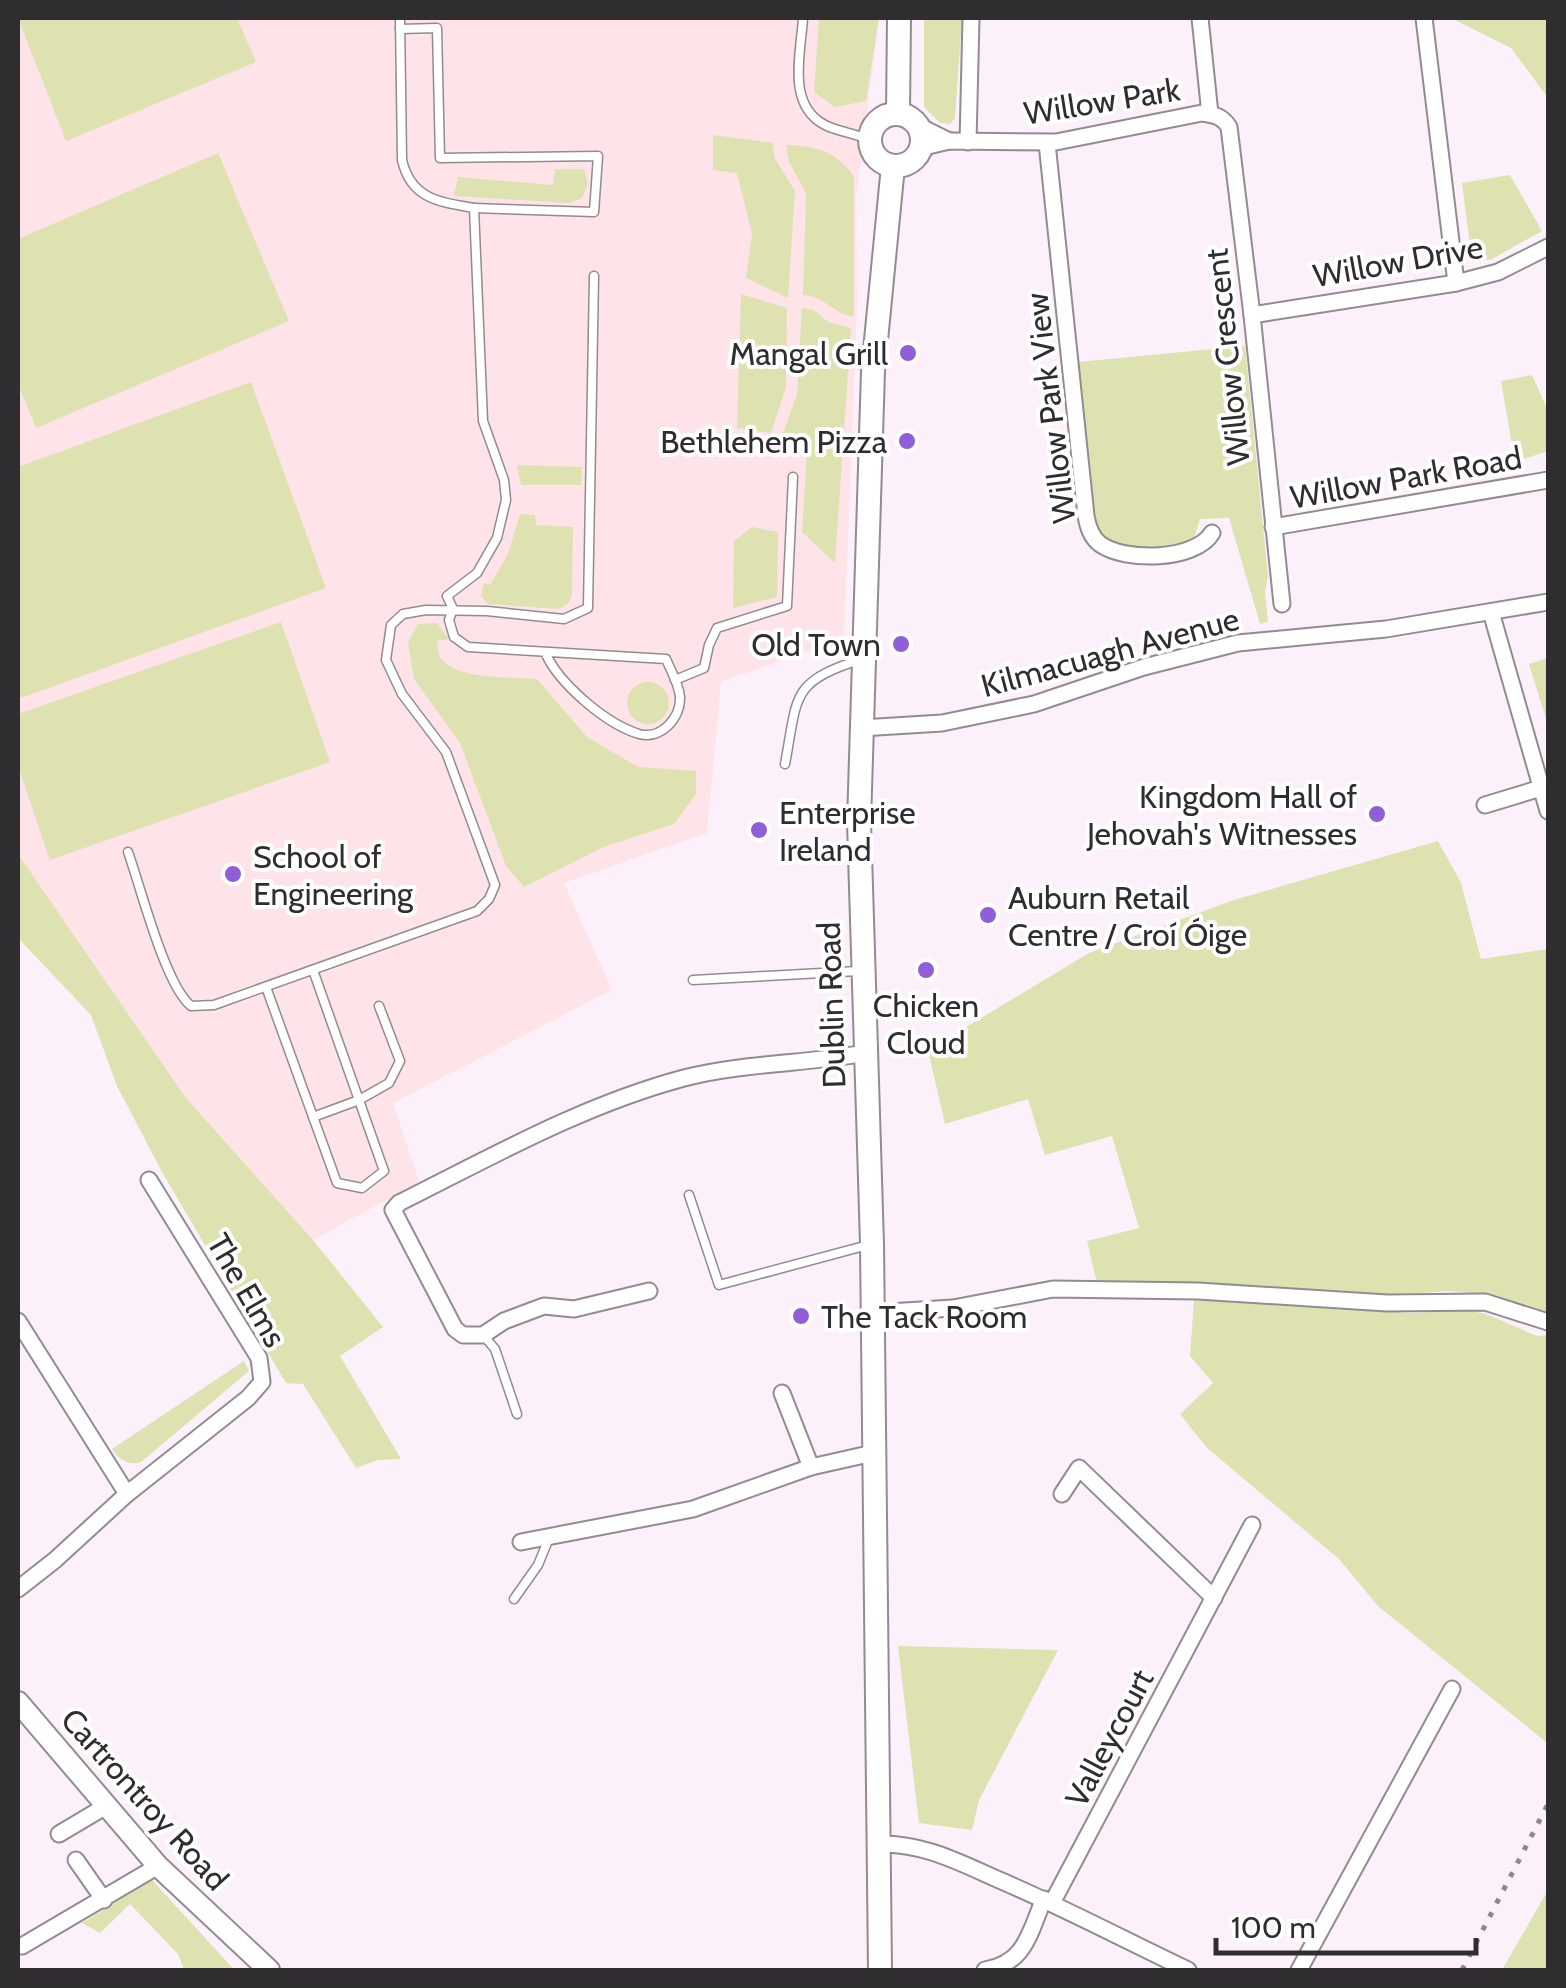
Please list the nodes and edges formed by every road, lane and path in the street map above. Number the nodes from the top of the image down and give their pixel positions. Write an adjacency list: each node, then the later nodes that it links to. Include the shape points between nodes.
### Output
1 (400, 18): 7 (lane)
2 (803, 18): 10 (lane, via 800,98 807,112)
3 (899, 18): 9 (main road)
4 (971, 18): 12 (street)
5 (1200, 18): 8 (street, Willow Crescent)
6 (1424, 18): 18 (street)
7 (400, 29): 15 (lane, via 406,179 426,197); 15 (lane, via 437,28 440,158 598,156 594,212)
8 (1206, 114): 13 (street, Willow Park); 19 (street, Willow Crescent, via 1229,127)
9 (912, 129): 10 (main road, via 889,114); 11 (street); 11 (street); 14 (main road, via 910,162)
10 (869, 140): 14 (main road, via 879,160)
11 (950, 140): 12 (street, Willow Park)
12 (968, 142): 13 (street, Willow Park)
13 (1047, 143): 23 (street, Willow Park View, via 1088,527 1106,548 1147,556 1198,548)
14 (893, 166): 29 (main road, Dublin Road, via 873,371)
15 (474, 208): 26 (lane, via 483,421 506,500 497,538 477,572 446,596)
16 (1548, 248): 18 (street, Willow Drive, via 1498,272)
17 (594, 276): 26 (lane, via 588,608 564,619)
18 (1456, 282): 19 (street, Willow Drive)
19 (1252, 314): 22 (street, Willow Crescent)
20 (793, 477): 30 (lane, via 787,606 718,628 704,668)
21 (1548, 480): 22 (street, Willow Park Road)
22 (1272, 527): 25 (street, Willow Crescent)
23 (1212, 533)
24 (1548, 602): 27 (street, Kilmacuagh Avenue)
25 (1282, 604)
26 (453, 609): 28 (lane, via 454,637 468,646); 39 (lane, via 403,614 391,625 386,660 402,694 446,752 495,885 477,911)
27 (1491, 612): 31 (street, Kilmacuagh Avenue, via 1238,643 1034,704 942,723); 33 (street)
28 (545, 652): 30 (lane, via 666,660); 30 (lane, via 573,692 636,734 666,730 680,698)
29 (863, 659): 31 (main road, Dublin Road); 32 (lane, via 812,678 797,702)
30 (675, 680)
31 (861, 728): 37 (main road, Dublin Road)
32 (785, 764)
33 (1542, 788): 34 (street); 35 (street)
34 (1485, 804)
35 (1548, 811)
36 (889, 820): 37 (lane)
37 (860, 822): 40 (main road, Dublin Road)
38 (128, 852): 42 (lane, via 182,998 191,1006 214,1005)
39 (313, 970): 42 (lane); 45 (lane)
40 (862, 970): 41 (lane); 44 (main road, Dublin Road)
41 (694, 980)
42 (266, 987): 46 (lane)
43 (380, 1006): 45 (lane, via 400,1061 389,1083)
44 (865, 1053): 49 (main road, Dublin Road); 54 (street, via 731,1068 606,1102 398,1203 393,1213 455,1329 463,1336)
45 (359, 1100): 46 (lane); 46 (lane, via 384,1171 362,1188 336,1183)
46 (313, 1117)
47 (149, 1180): 59 (street, The Elms, via 251,1342 263,1376 248,1398)
48 (689, 1195): 49 (lane, via 719,1285)
49 (872, 1244): 51 (main road, Dublin Road)
50 (649, 1291): 54 (street, via 574,1309 544,1306)
51 (873, 1313): 53 (street, via 954,1308 1053,1289 1484,1302); 57 (main road, Dublin Road)
52 (18, 1321): 59 (street)
53 (1548, 1322)
54 (484, 1335): 56 (lane)
55 (782, 1394): 58 (street)
56 (516, 1414)
57 (873, 1453): 58 (street); 70 (main road, Dublin Road)
58 (812, 1467): 62 (street, via 693,1508)
59 (127, 1494): 64 (street, The Elms)
60 (1062, 1494): 66 (street, via 1079,1468)
61 (1252, 1525): 66 (street, Valleycourt)
62 (550, 1537): 63 (street); 65 (lane)
63 (521, 1542)
64 (18, 1589)
65 (514, 1598)
66 (1214, 1598): 73 (street, Valleycourt)
67 (1452, 1689): 81 (street)
68 (18, 1702): 69 (street, Cartrontroy Road)
69 (106, 1806): 71 (street, Cartrontroy Road); 72 (street, via 64,1841)
70 (878, 1844): 73 (street, via 931,1850); 78 (main road, Dublin Road)
71 (158, 1866): 72 (street); 74 (street, Cartrontroy Road)
72 (104, 1900): 75 (street)
73 (1048, 1901): 79 (street, Valleycourt, via 1015,1960); 80 (street)
74 (230, 1934): 76 (street, Cartrontroy Road); 77 (street, Cartrontroy Road)
75 (22, 1946)
76 (250, 1970)
77 (269, 1970)
78 (880, 1970)
79 (985, 1970)
80 (1188, 1970)
81 (1299, 1970)

